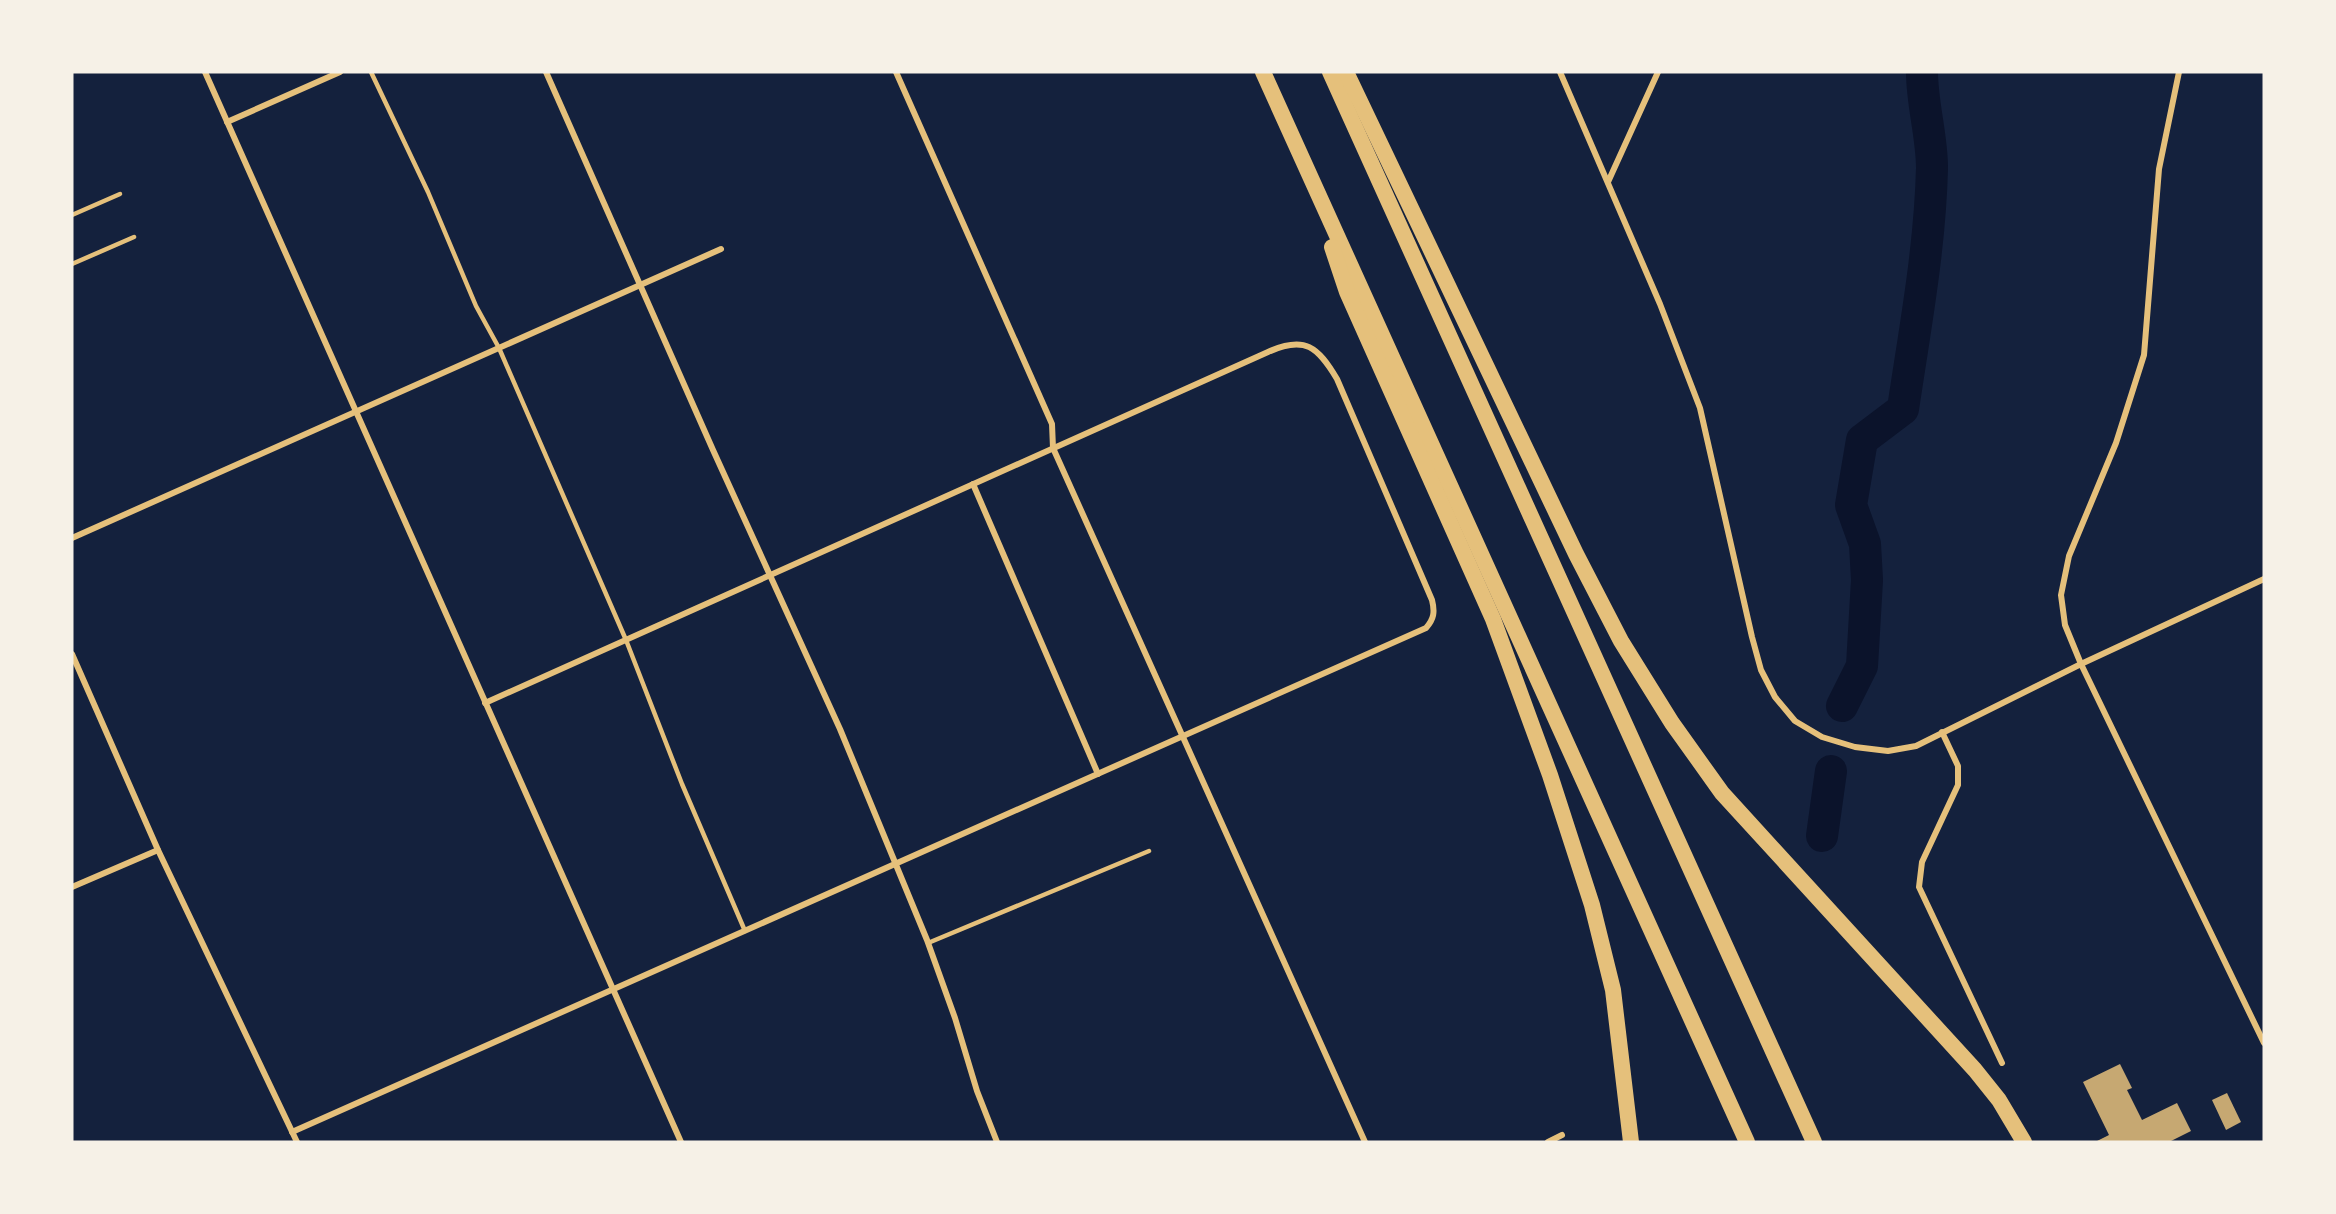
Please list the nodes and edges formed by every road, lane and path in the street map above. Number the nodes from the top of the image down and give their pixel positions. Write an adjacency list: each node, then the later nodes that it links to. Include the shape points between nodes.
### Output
1 (205, 72): 12 (street)
2 (340, 72): 12 (street)
3 (371, 72): 21 (lane, via 476,306)
4 (546, 72): 20 (street)
5 (896, 72): 23 (street, via 1052,424)
6 (1263, 72): 15 (highway)
7 (1330, 72): 53 (highway)
8 (1346, 72): 54 (highway, via 1576,555 1672,723 1722,793 1975,1070)
9 (1560, 72): 13 (street)
10 (1658, 72): 13 (street)
11 (2178, 72): 30 (street, via 2159,169 2144,355 2116,443 2070,556 2061,595 2065,625)
12 (227, 123): 22 (street)
13 (1608, 182): 32 (street, via 1700,408 1752,637 1761,670 1775,697 1795,721 1822,737 1855,747 1888,751 1916,746)
14 (120, 194): 16 (lane)
15 (1324, 209): 51 (highway, via 1323,220 1347,292 1493,619 1564,817 1613,990); 52 (highway)
16 (72, 215)
17 (134, 237): 19 (lane)
18 (721, 249): 20 (street)
19 (72, 264)
20 (640, 285): 21 (street); 26 (street)
21 (499, 348): 22 (street); 28 (lane)
22 (356, 412): 25 (street); 31 (street)
23 (1053, 448): 24 (street); 33 (street); 33 (street, via 1289,344 1312,347 1326,361 1341,390 1432,600 1433,620 1426,628)
24 (973, 484): 26 (street); 34 (street)
25 (72, 538)
26 (771, 575): 28 (street); 37 (street)
27 (2264, 579): 30 (street)
28 (626, 640): 31 (street); 39 (lane)
29 (72, 654): 35 (street)
30 (2081, 664): 32 (street); 42 (street)
31 (485, 704): 41 (street)
32 (1942, 732): 43 (street, via 1958,766 1958,785 1922,862 1919,887)
33 (1182, 736): 34 (street); 49 (street)
34 (1098, 774): 37 (street)
35 (158, 850): 38 (street); 44 (street)
36 (1149, 851): 40 (lane)
37 (895, 864): 39 (street); 40 (street)
38 (72, 887)
39 (745, 930): 41 (street)
40 (928, 943): 48 (street)
41 (613, 989): 44 (street); 47 (street)
42 (2264, 1043)
43 (2002, 1063)
44 (292, 1132): 46 (street)
45 (1562, 1135): 50 (street)
46 (297, 1142)
47 (681, 1142)
48 (997, 1142)
49 (1365, 1142)
50 (1548, 1142)
51 (1631, 1142)
52 (1747, 1142)
53 (1814, 1142)
54 (2024, 1142)

